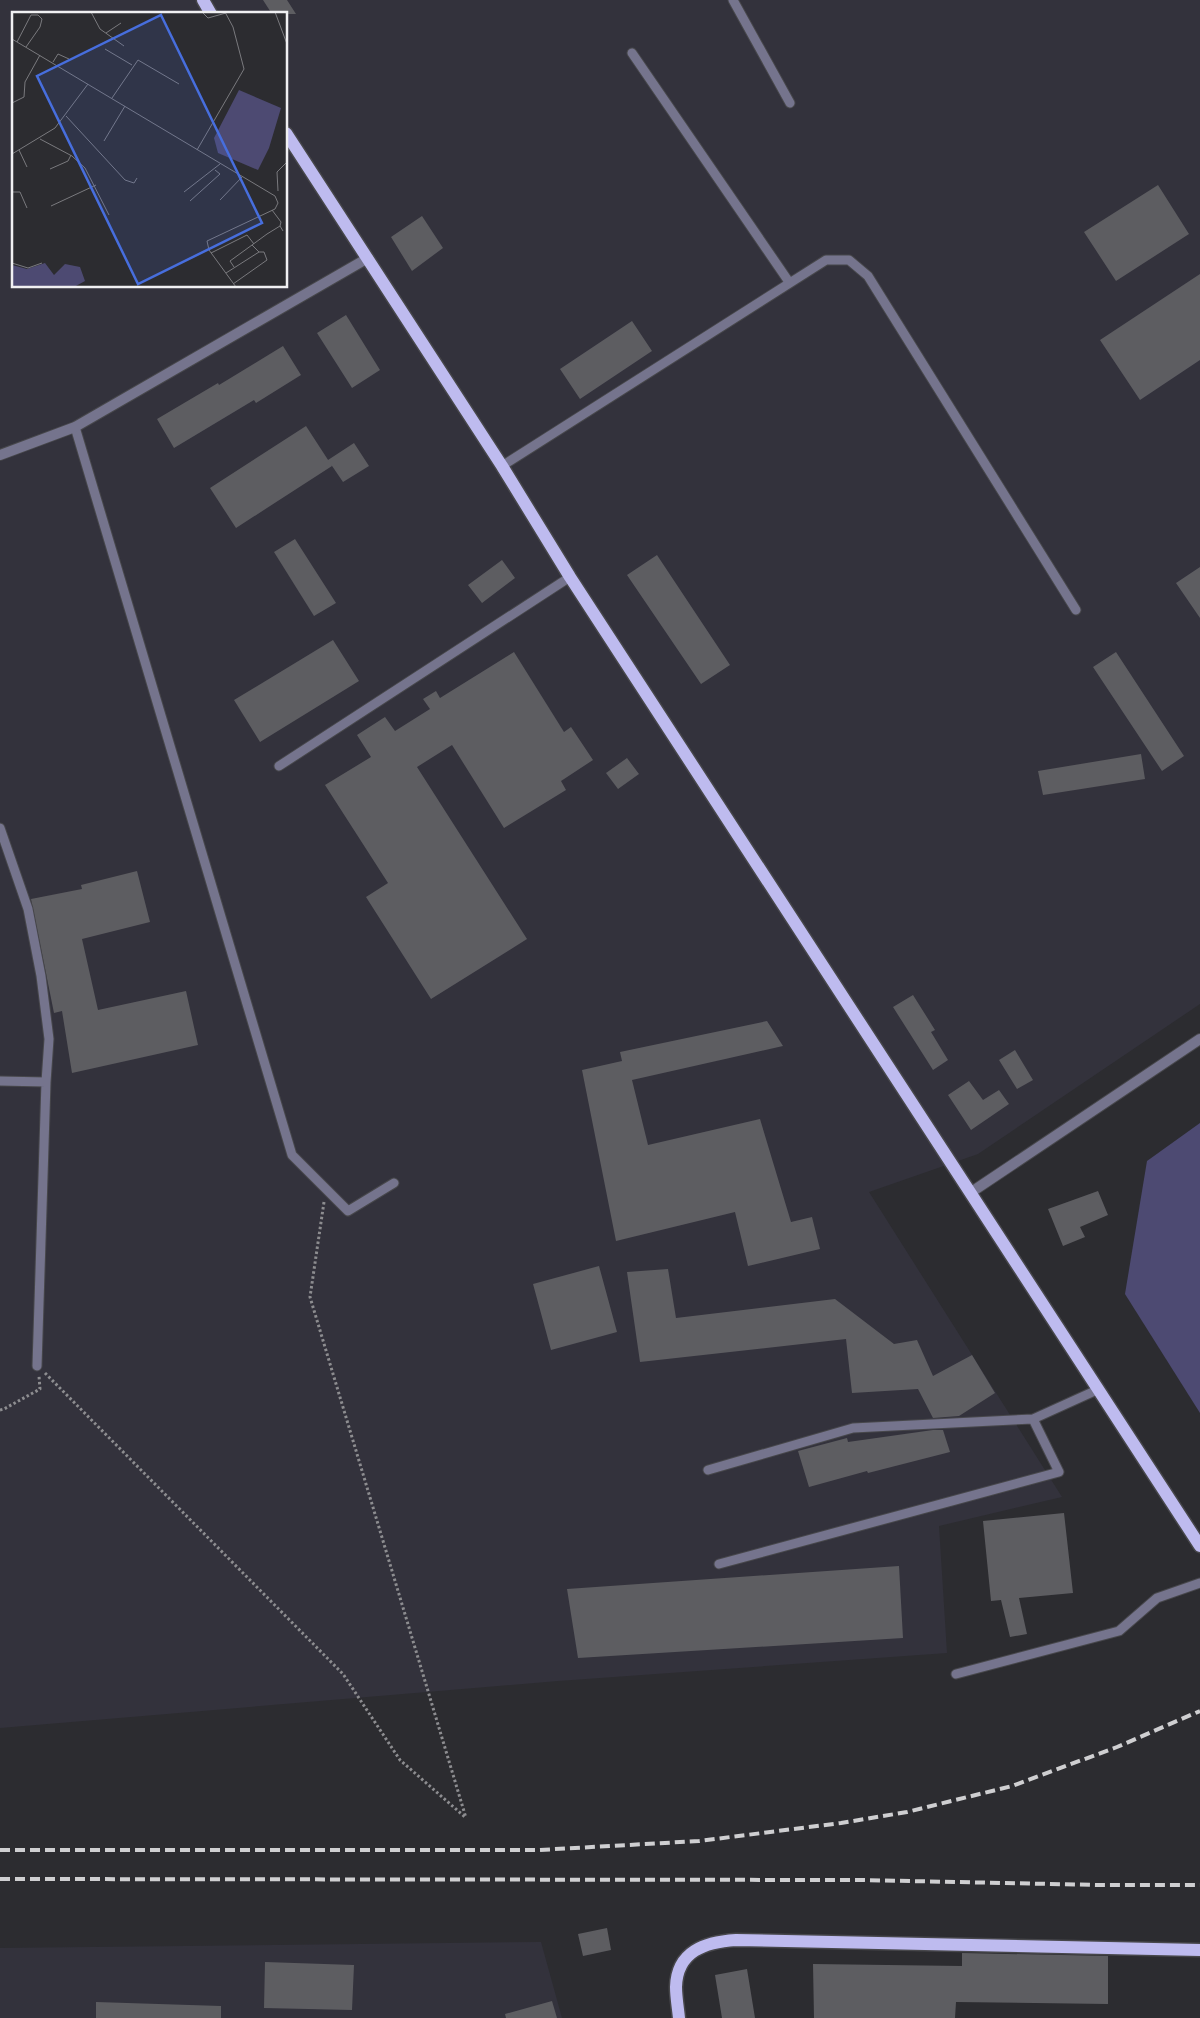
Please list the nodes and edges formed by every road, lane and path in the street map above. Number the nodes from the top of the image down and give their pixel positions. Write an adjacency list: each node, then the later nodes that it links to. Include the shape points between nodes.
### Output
1 (202, 0): 3 (main road)
2 (733, 0): 5 (lane)
3 (210, 12)
4 (632, 53): 8 (lane)
5 (790, 103)
6 (288, 135): 7 (main road)
7 (368, 258): 9 (street); 11 (main road)
8 (789, 282): 11 (lane); 13 (lane, via 826,260 849,260 868,276)
9 (75, 427): 10 (street); 20 (lane, via 292,1154)
10 (0, 455)
11 (502, 466): 12 (main road)
12 (570, 578): 14 (lane); 21 (main road)
13 (1076, 610)
14 (279, 766)
15 (1, 832): 18 (lane, via 28,909 41,976 48,1039)
16 (1199, 1041): 21 (street)
17 (0, 1081): 18 (lane)
18 (46, 1082): 22 (lane)
19 (394, 1184): 20 (lane, via 348,1211)
20 (326, 1189): 22 (path, via 310,1297 466,1818 400,1760 343,1674)
21 (970, 1193): 23 (main road)
22 (37, 1366): 24 (path, via 40,1389)
23 (1097, 1390): 25 (lane); 27 (main road)
24 (0, 1410)
25 (1033, 1419): 26 (lane, via 853,1428); 28 (lane, via 1060,1472)
26 (708, 1470)
27 (1200, 1546)
28 (719, 1564)
29 (1200, 1583): 30 (lane, via 1157,1598 1119,1630)
30 (956, 1674)
31 (1200, 1950): 32 (main road, via 714,1941 699,1947 679,1970 676,1986)
32 (679, 2018)

